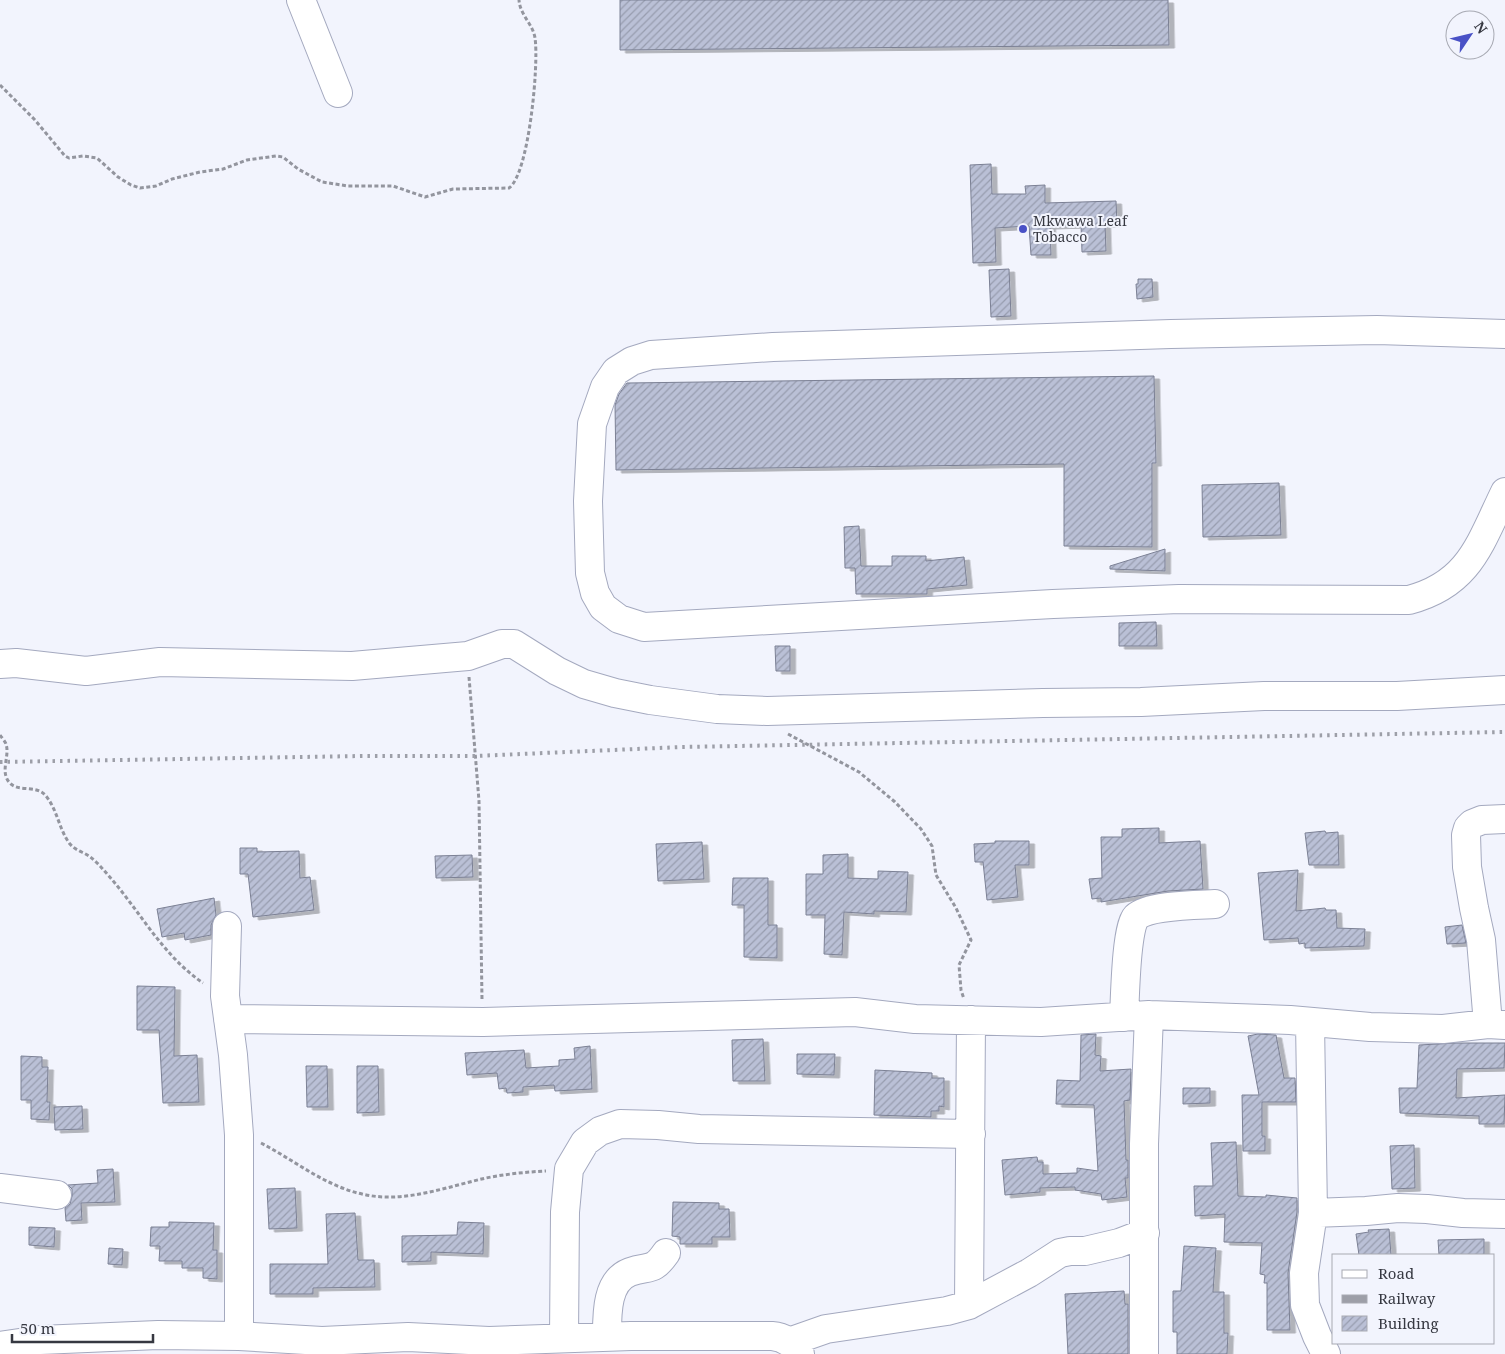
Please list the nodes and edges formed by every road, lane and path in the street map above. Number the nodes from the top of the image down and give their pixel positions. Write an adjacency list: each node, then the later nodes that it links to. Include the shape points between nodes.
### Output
1 (301, 0): 4 (street)
2 (519, 0): 3 (path, via 522,14 534,31 536,68 533,104 522,158 516,180 509,188 453,189 425,197 393,186 348,186 322,182 276,156 246,160 223,169 140,188 118,177 98,158 65,156)
3 (0, 85)
4 (338, 93)
5 (1505, 334): 6 (street, via 1377,330 1171,334 773,347 651,355 632,360 616,371 605,387 592,424 588,501 590,574 603,607 619,619 644,627 1170,600 1409,600 1443,587 1458,575 1472,557)
6 (1505, 492)
7 (468, 656): 8 (street, via 352,666 160,662 86,671); 10 (street, via 502,644 514,644 557,671 584,684 615,693 717,709); 18 (path, via 478,801)
8 (0, 664)
9 (1505, 690): 10 (street, via 1397,696 1264,696)
10 (767, 711): 17 (path, via 786,733 870,780 930,840 936,875 971,940 959,965 961,990)
11 (0, 735): 15 (path, via 6,745 9,783 43,792 72,846 108,875 166,950)
12 (1505, 819): 20 (street, via 1472,824 1466,835 1467,868)
13 (1215, 904): 16 (street, via 1150,910 1132,922 1127,958)
14 (227, 926): 15 (street)
15 (226, 1008): 18 (street); 22 (street)
16 (1137, 1016): 17 (street, via 1041,1022); 19 (street); 28 (street)
17 (971, 1020): 18 (street, via 806,1012); 21 (street)
18 (483, 1022)
19 (1310, 1022): 20 (street, via 1370,1028 1443,1029); 26 (street)
20 (1497, 1025)
21 (971, 1134): 23 (street, via 699,1129 620,1124 600,1131 585,1142); 30 (street)
22 (239, 1135): 23 (path, via 260,1143 336,1185 383,1197 452,1188 523,1172); 31 (street)
23 (569, 1169): 32 (street, via 564,1212)
24 (0, 1188): 25 (street)
25 (58, 1195)
26 (1313, 1212): 27 (street, via 1398,1208); 39 (street, via 1304,1273 1305,1304)
27 (1505, 1214)
28 (1146, 1233): 30 (street, via 1085,1250 1060,1253); 38 (street)
29 (666, 1253): 33 (street, via 654,1267 629,1272 615,1284 607,1317)
30 (969, 1305): 37 (street, via 826,1329)
31 (240, 1336): 34 (street, via 158,1335 40,1340); 35 (street)
32 (564, 1338): 33 (street); 36 (street)
33 (624, 1342): 37 (street, via 772,1336 781,1337)
34 (0, 1346)
35 (323, 1347): 36 (street, via 408,1337)
36 (489, 1348)
37 (795, 1348)
38 (1144, 1354)
39 (1326, 1354)

